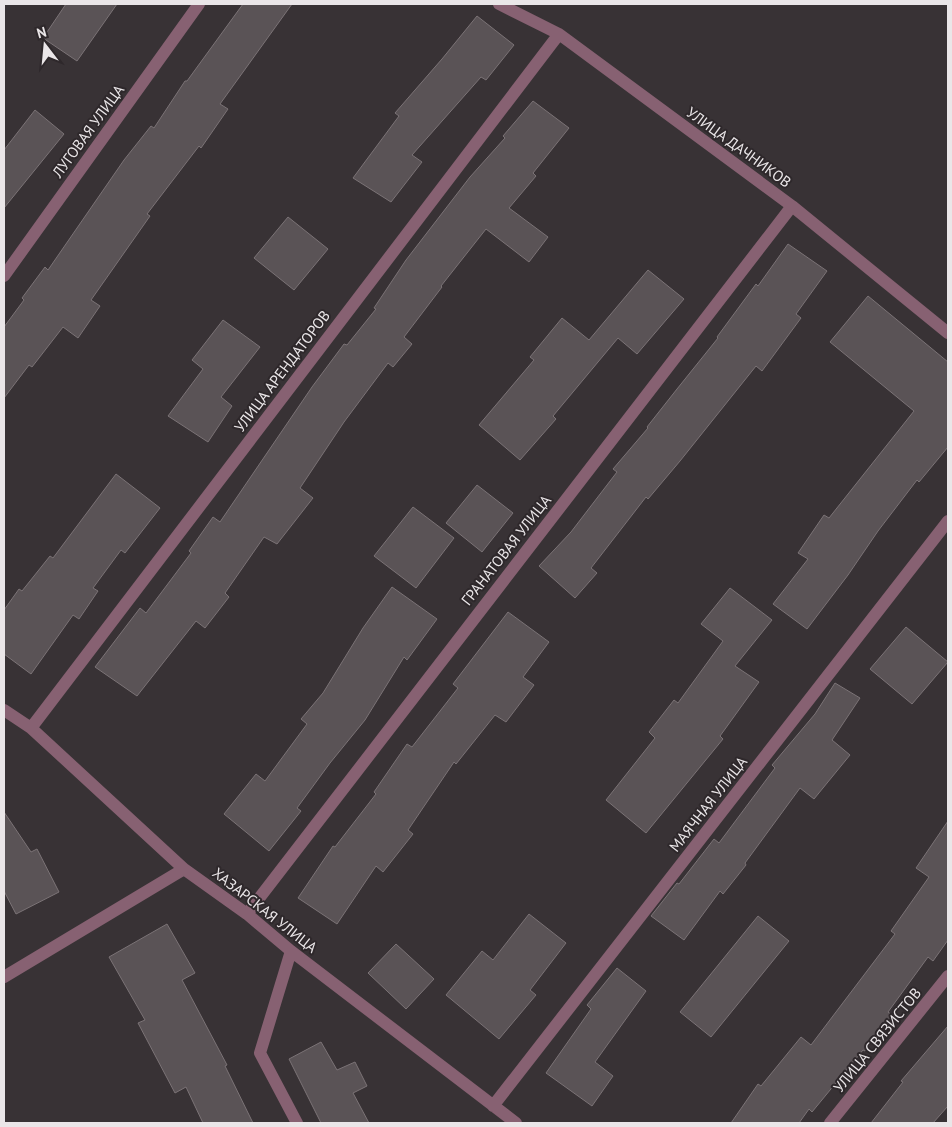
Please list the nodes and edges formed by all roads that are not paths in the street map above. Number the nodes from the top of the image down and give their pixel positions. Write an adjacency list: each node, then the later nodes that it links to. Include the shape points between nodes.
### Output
1 (199, 4): 5 (street, ЛУГОВАЯ УЛИЦА)
2 (499, 4): 3 (street, УЛИЦА ДАЧНИКОВ)
3 (559, 34): 4 (street, УЛИЦА ДАЧНИКОВ); 9 (street, УЛИЦА АРЕНДАТОРОВ)
4 (792, 206): 6 (street, УЛИЦА ДАЧНИКОВ); 11 (street, ГРАНАТОВАЯ УЛИЦА)
5 (4, 276)
6 (948, 333)
7 (948, 521): 15 (street, МАЯЧНАЯ УЛИЦА)
8 (4, 710): 9 (street, ХАЗАРСКАЯ УЛИЦА)
9 (31, 728): 10 (street, ХАЗАРСКАЯ УЛИЦА)
10 (184, 869): 11 (street, ХАЗАРСКАЯ УЛИЦА); 14 (street)
11 (247, 914): 12 (street, ХАЗАРСКАЯ УЛИЦА)
12 (291, 951): 15 (street, ХАЗАРСКАЯ УЛИЦА); 16 (street, via 260,1053)
13 (948, 976): 18 (street, УЛИЦА СВЯЗИСТОВ)
14 (4, 977)
15 (493, 1106): 17 (street, ХАЗАРСКАЯ УЛИЦА)
16 (297, 1123)
17 (516, 1123)
18 (830, 1123)

